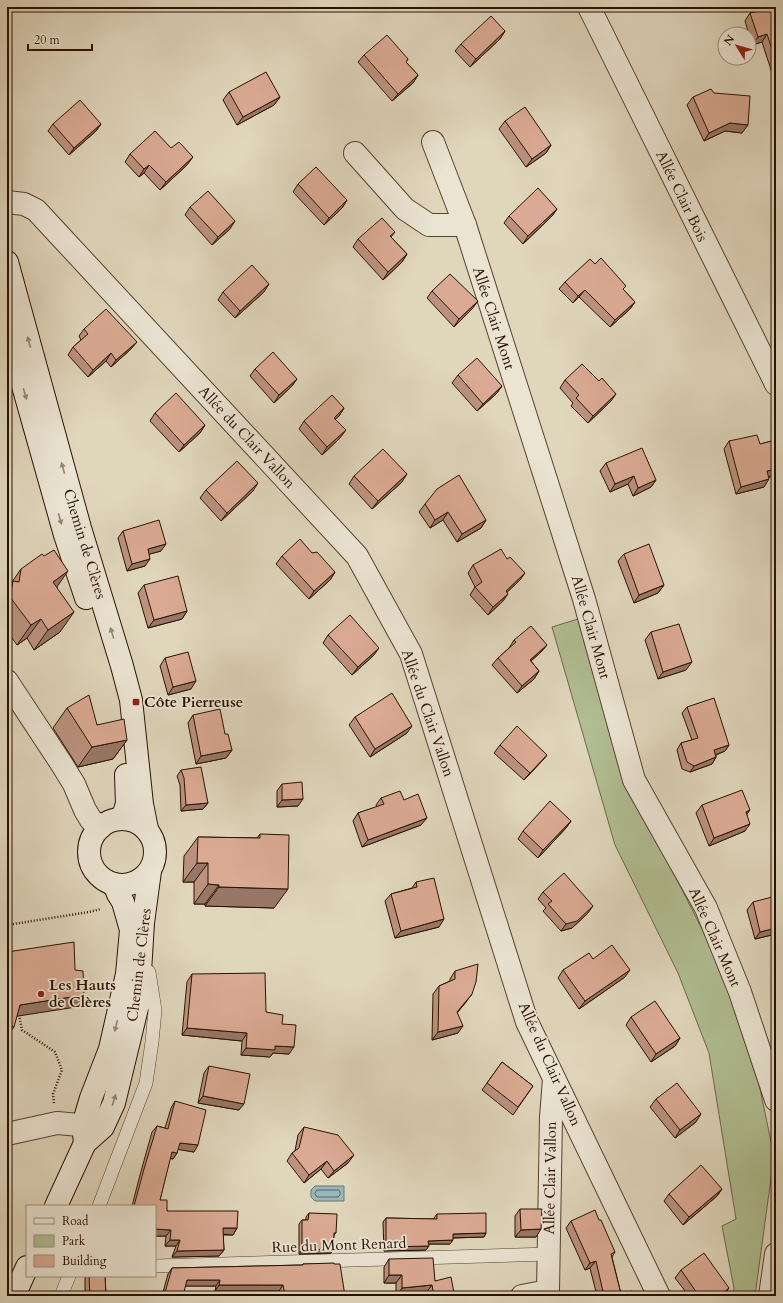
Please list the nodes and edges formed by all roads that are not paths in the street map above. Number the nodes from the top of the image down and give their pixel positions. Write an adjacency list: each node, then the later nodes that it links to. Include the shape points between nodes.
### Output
1 (589, 7): 8 (street, Allée Clair Bois)
2 (433, 142): 5 (street, Allée Clair Mont)
3 (355, 153): 5 (street, via 405,208 429,225)
4 (7, 202): 16 (street, Allée du Clair Vallon, via 24,204 36,210 357,556 411,654 527,1022)
5 (465, 225): 17 (street, Allée Clair Mont, via 584,599 634,780 706,908 740,992)
6 (7, 262): 12 (street, Chemin de Clères, one-way to 6, via 131,700 80,528)
7 (7, 329): 10 (street, Chemin de Clères, one-way to 10, via 65,535 119,703 127,790 127,804)
8 (776, 384)
9 (7, 681): 11 (street, via 68,774 91,820)
10 (122, 819): 11 (street, via 107,822); 12 (street, via 138,822)
11 (101, 827): 14 (street, via 93,836 89,848 90,860 95,871 103,879)
12 (146, 829): 13 (street, via 155,845)
13 (150, 871): 14 (street, via 134,883); 18 (street, Chemin de Clères, one-way to 13, via 114,1103 138,1004 143,923)
14 (114, 884): 18 (street, Chemin de Clères, one-way to 18, via 123,902 131,930 127,974 110,1049 91,1098)
15 (149, 972): 21 (lane, via 155,1010 146,1083)
16 (554, 1078): 22 (street, Allée Clair Vallon); 30 (street, Allée du Clair Vallon)
17 (776, 1100)
18 (91, 1131): 19 (street, via 57,1123); 20 (street, Chemin de Clères)
19 (7, 1134)
20 (56, 1205)
21 (99, 1205)
22 (549, 1254): 24 (lane, Rue du Mont Renard); 29 (street, Allée Clair Vallon, via 548,1291)
23 (776, 1254): 31 (street)
24 (156, 1266)
25 (26, 1269): 27 (street)
26 (69, 1277): 28 (lane)
27 (14, 1296)
28 (61, 1296)
29 (522, 1296)
30 (659, 1296)
31 (770, 1296)

